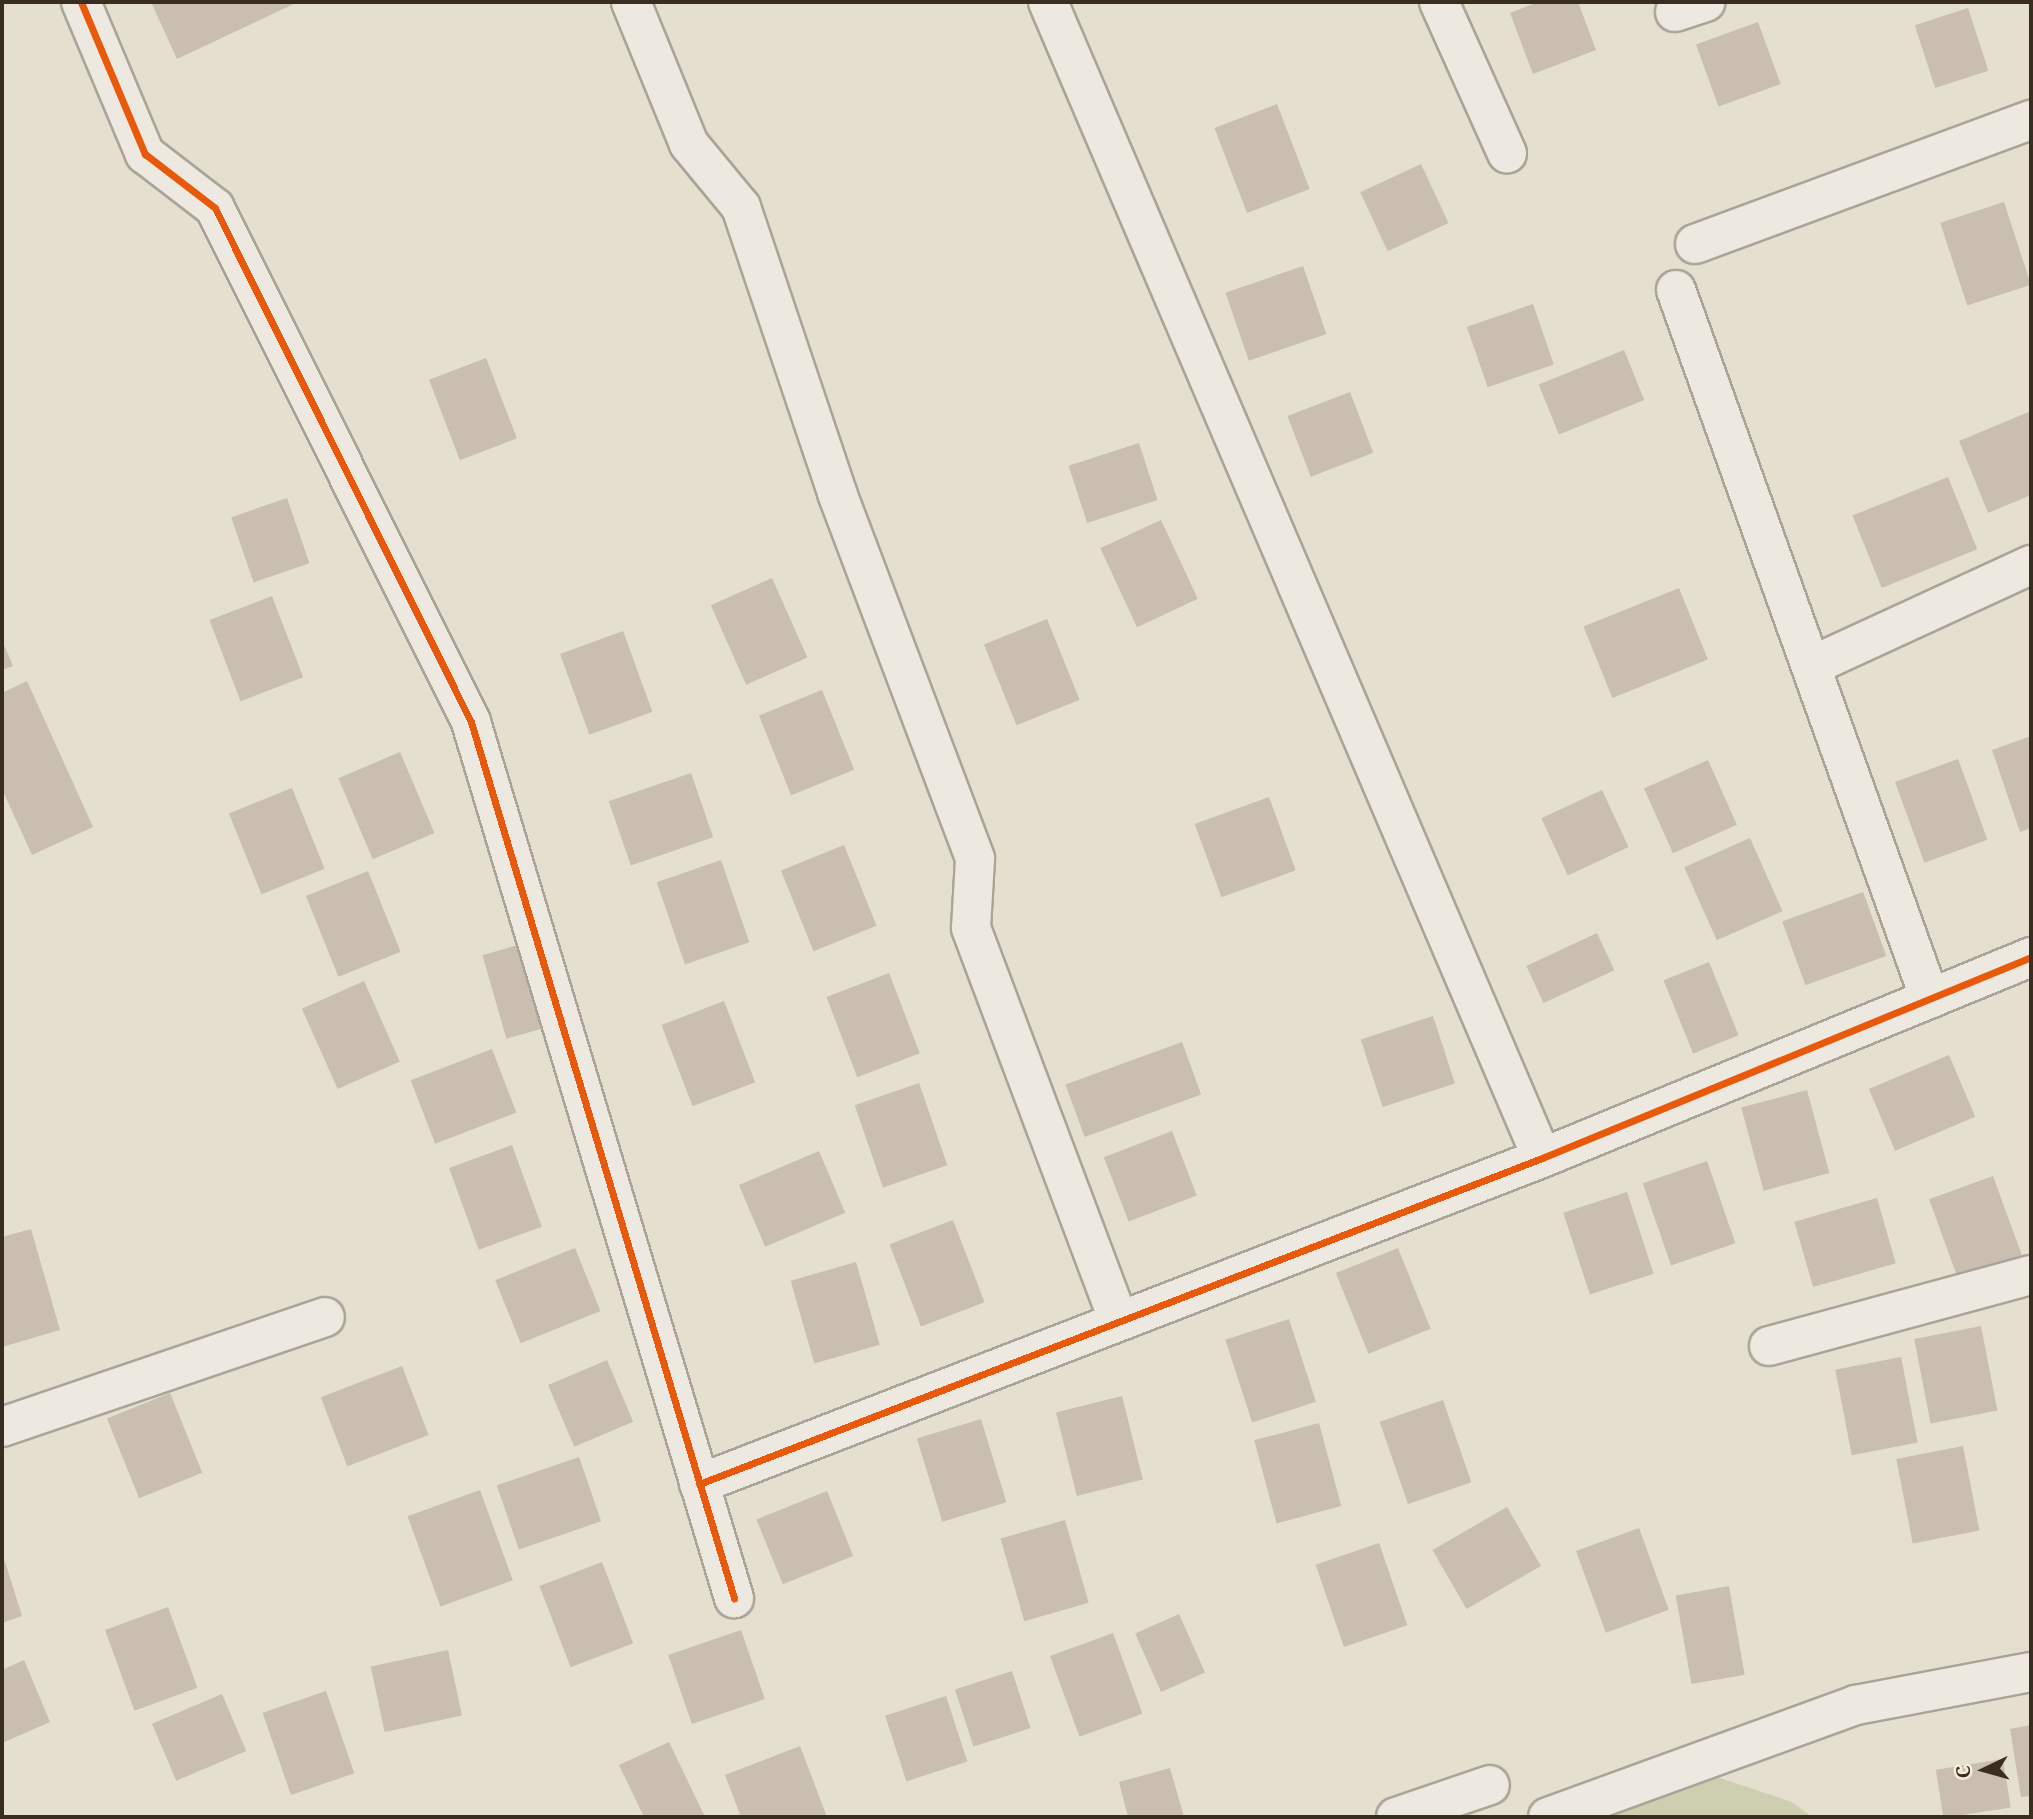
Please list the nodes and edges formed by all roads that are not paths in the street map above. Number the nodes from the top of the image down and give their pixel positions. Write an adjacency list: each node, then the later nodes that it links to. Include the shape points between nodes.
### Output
1 (80, 2): 19 (street, via 145,154 215,208 471,722)
2 (631, 2): 16 (street, via 689,144 741,206 837,494 975,859 971,928)
3 (1048, 2): 13 (street)
4 (1439, 2): 6 (street)
5 (2031, 120): 7 (street)
6 (1507, 153)
7 (1695, 244)
8 (1676, 290): 10 (street)
9 (2031, 565): 10 (street)
10 (1811, 666): 12 (street)
11 (2031, 957): 12 (street)
12 (1930, 999): 13 (street)
13 (1542, 1158): 16 (street)
14 (2031, 1275): 17 (street)
15 (325, 1317): 18 (street)
16 (1118, 1320): 19 (street)
17 (1769, 1346)
18 (2, 1427)
19 (698, 1484): 20 (street)
20 (734, 1598)
21 (2031, 1672): 24 (street, via 1856,1705)
22 (1490, 1785): 23 (street)
23 (1396, 1817)
24 (1548, 1817)

